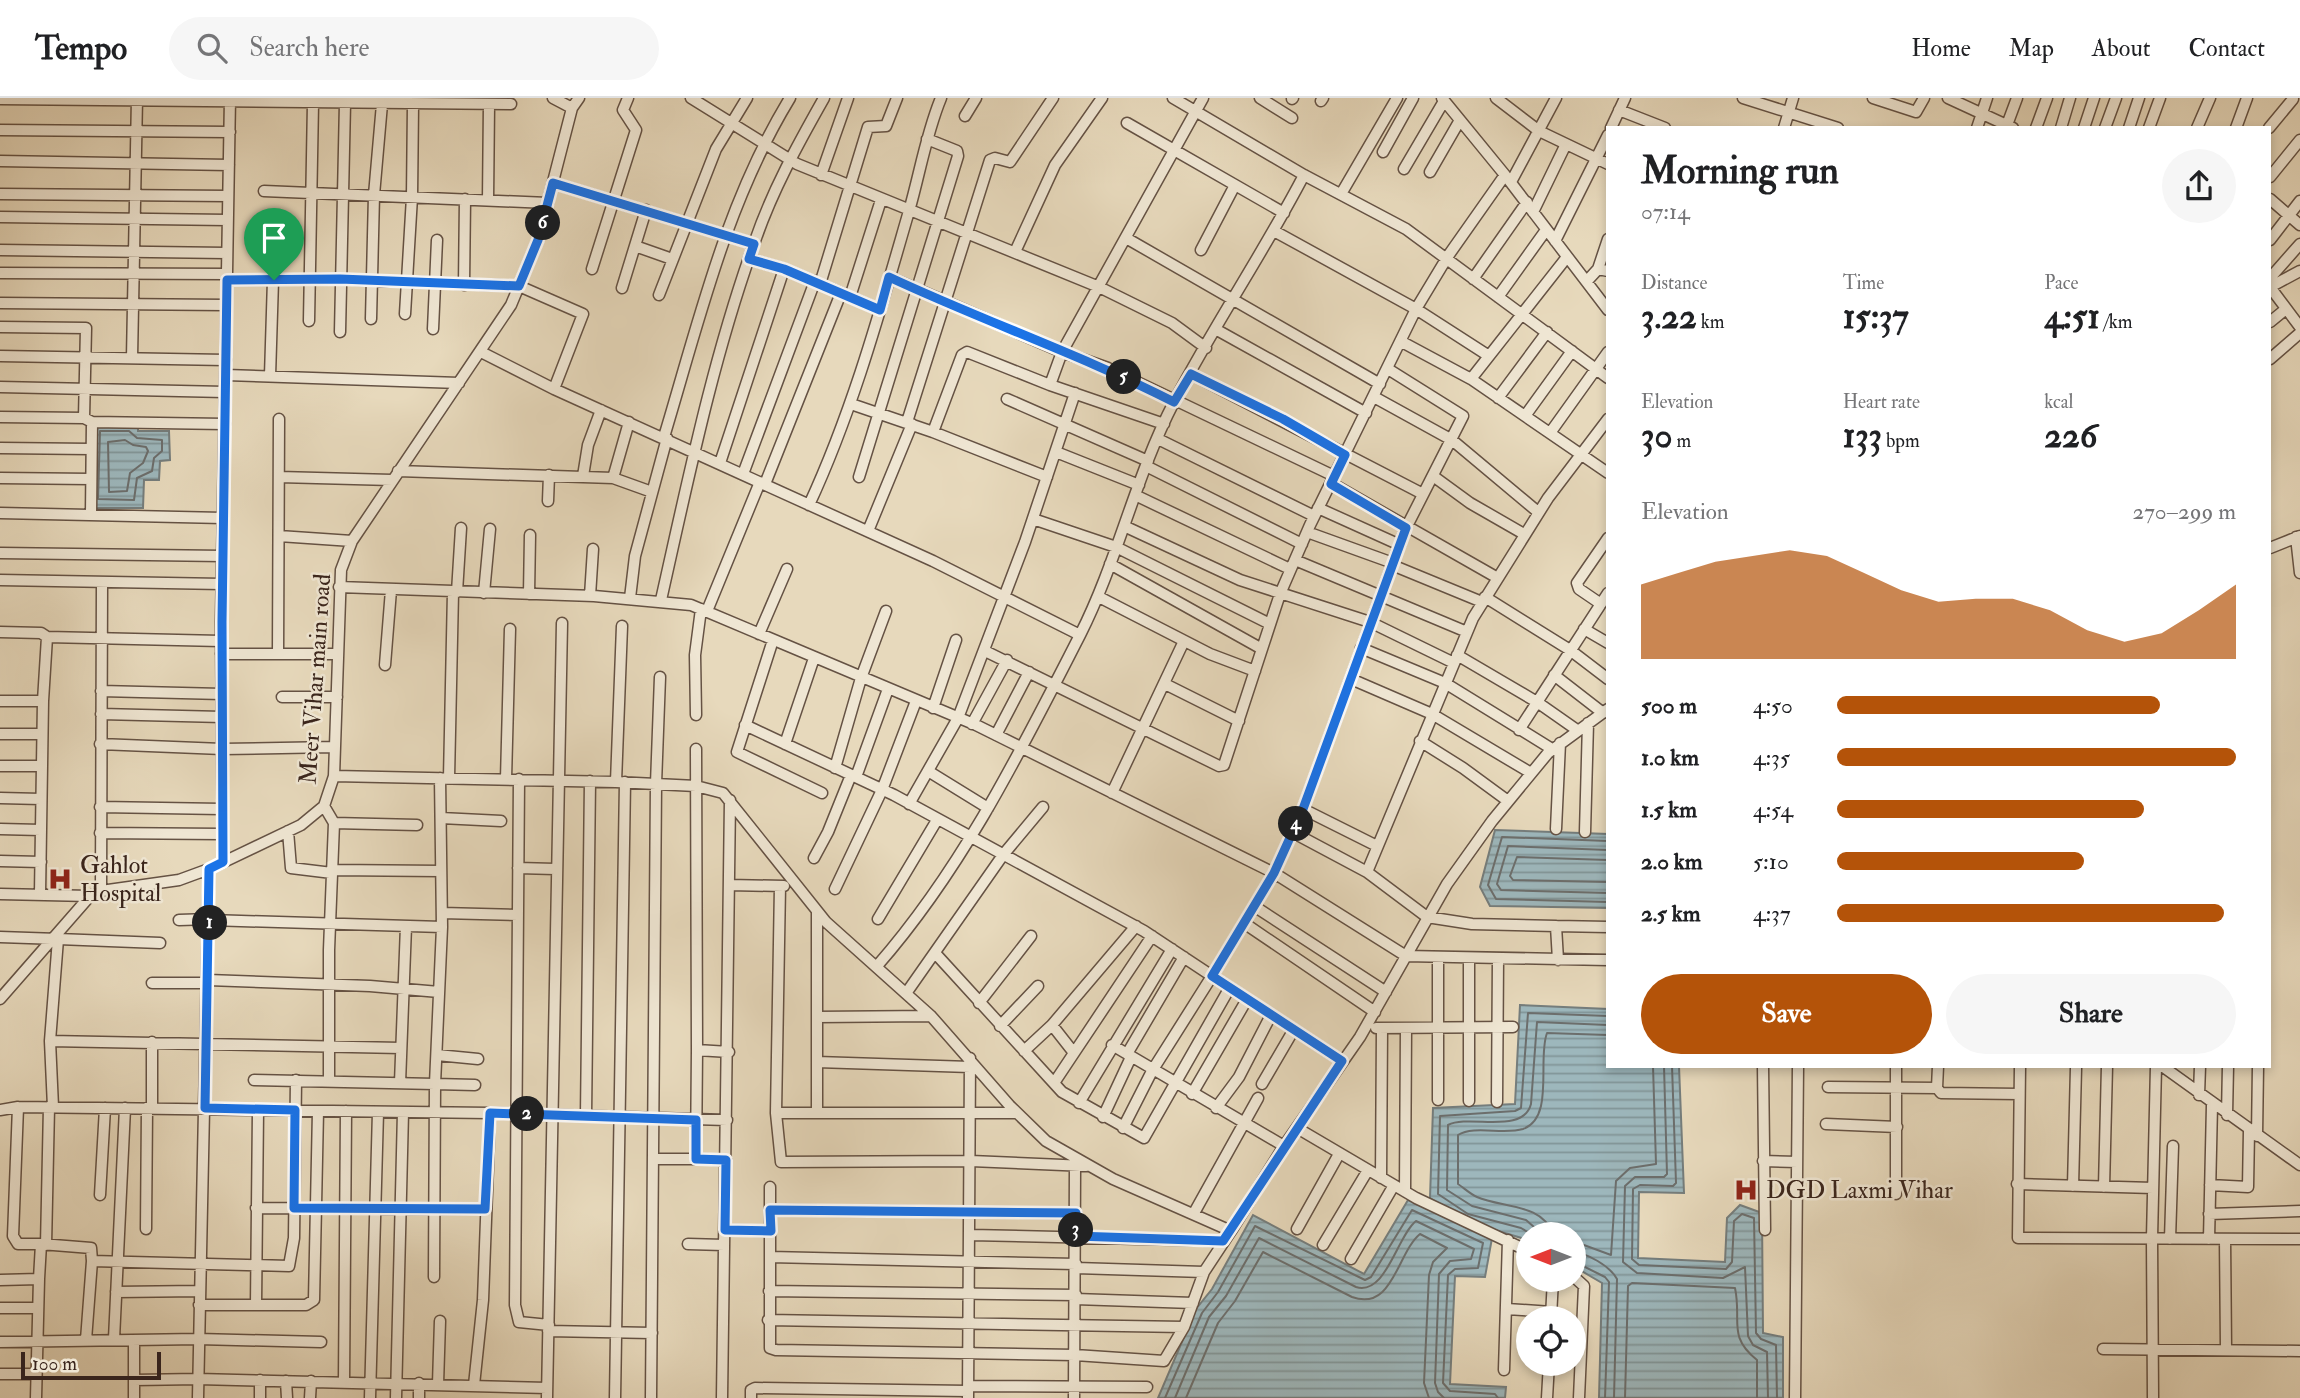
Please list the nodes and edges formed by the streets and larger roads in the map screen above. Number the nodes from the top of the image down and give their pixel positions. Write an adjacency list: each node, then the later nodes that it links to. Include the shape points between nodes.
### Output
1 (553, 98): 50 (street)
2 (579, 98): 50 (street, Meer Vihar main road)
3 (628, 98): 112 (street, via 623,110 636,130)
4 (691, 98): 42 (street)
5 (747, 98): 58 (street)
6 (790, 98): 81 (street)
7 (824, 98): 86 (street)
8 (848, 98): 94 (street)
9 (897, 98): 100 (street, via 886,126 868,127)
10 (941, 98): 79 (street)
11 (976, 98): 55 (street)
12 (1053, 98): 132 (street, via 1010,162 990,160)
13 (1102, 98): 144 (street, via 1055,165)
14 (1174, 98): 52 (street)
15 (1203, 98): 52 (street)
16 (1260, 98): 56 (street)
17 (1397, 98): 105 (street)
18 (1413, 98): 85 (street)
19 (1496, 98): 76 (street)
20 (1556, 98): 76 (street)
21 (1625, 98): 51 (street)
22 (1743, 98): 53 (street)
23 (1793, 98): 53 (street)
24 (1873, 98): 25 (street, via 1916,112)
25 (1924, 98)
26 (1948, 98): 54 (street)
27 (1987, 98): 54 (street)
28 (2017, 98): 65 (street)
29 (2047, 98): 66 (street)
30 (2070, 98): 67 (street)
31 (2094, 98): 68 (street)
32 (2116, 98): 69 (street)
33 (2139, 98): 70 (street)
34 (2160, 98): 71 (street)
35 (2210, 98): 72 (street)
36 (2248, 98): 73 (street)
37 (2293, 98): 45 (street); 74 (street)
38 (0, 99): 39 (street)
39 (137, 100): 40 (street); 77 (street)
40 (230, 100): 43 (street); 78 (street)
41 (1443, 100): 57 (street); 92 (street)
42 (707, 102): 58 (street)
43 (313, 103): 44 (street); 103 (street)
44 (345, 103): 46 (street); 104 (street)
45 (2300, 103)
46 (382, 104): 47 (street); 106 (street)
47 (413, 104): 48 (street); 109 (street)
48 (489, 104): 49 (street); 111 (street)
49 (511, 104)
50 (572, 108): 98 (street, Meer Vihar main road)
51 (1619, 110): 60 (street); 61 (street)
52 (1196, 111): 84 (street); 95 (street)
53 (1788, 113): 62 (street); 63 (street)
54 (1982, 113): 64 (street); 65 (street)
55 (965, 116)
56 (1292, 118)
57 (1460, 120): 93 (street); 97 (street)
58 (731, 123): 81 (street); 126 (street)
59 (1127, 123): 84 (street)
60 (1612, 126)
61 (1659, 126)
62 (1785, 126)
63 (1831, 126)
64 (1977, 126)
65 (2010, 126)
66 (2037, 126)
67 (2061, 126)
68 (2085, 126)
69 (2106, 126)
70 (2130, 126)
71 (2150, 126)
72 (2197, 126)
73 (2237, 126)
74 (2271, 126)
75 (0, 130): 77 (street)
76 (1539, 131): 82 (street); 97 (street)
77 (137, 132): 78 (street); 90 (street)
78 (230, 132): 91 (street)
79 (927, 139): 119 (street); 127 (street, via 958,153)
80 (1606, 140): 87 (street)
81 (763, 142): 86 (street); 131 (street)
82 (1566, 144): 87 (street); 120 (street)
83 (2298, 146): 96 (street)
84 (1174, 150): 99 (street); 133 (street)
85 (1383, 152)
86 (789, 159): 94 (street); 137 (street)
87 (1597, 160): 89 (street); 136 (street)
88 (0, 161): 90 (street)
89 (1606, 163)
90 (136, 164): 91 (street); 107 (street)
91 (229, 165): 108 (street)
92 (1404, 169)
93 (1430, 172)
94 (821, 174): 100 (street)
95 (1304, 175): 105 (street); 121 (street)
96 (2271, 176)
97 (1508, 178): 116 (street); 146 (street)
98 (553, 183): 112 (street); 117 (street, Meer Vihar main road)
99 (1235, 185): 121 (street); 141 (street)
100 (850, 187): 113 (street); 167 (street)
101 (264, 191): 103 (street)
102 (0, 194): 107 (street)
103 (311, 194): 104 (street); 162 (street)
104 (342, 194): 106 (street); 159 (street)
105 (1341, 194): 146 (street)
106 (374, 195): 109 (street); 163 (street)
107 (136, 196): 108 (street); 124 (street)
108 (228, 196): 125 (street)
109 (412, 197): 110 (street); 165 (street)
110 (465, 199): 111 (street); 168 (street)
111 (488, 200): 117 (street)
112 (612, 200): 118 (street); 150 (street)
113 (881, 200): 119 (street); 176 (street)
114 (2271, 200): 122 (street)
115 (2300, 201): 122 (street)
116 (1527, 202): 120 (street); 160 (street)
117 (548, 203): 169 (street, Meer Vihar main road)
118 (646, 210): 126 (street); 139 (street)
119 (908, 212): 127 (street); 157 (street)
120 (1533, 212): 129 (street)
121 (1284, 213): 130 (street)
122 (2289, 215): 128 (street); 134 (street)
123 (0, 217): 124 (street)
124 (135, 219): 125 (street); 142 (street)
125 (228, 220): 145 (street)
126 (686, 221): 131 (street); 148 (street)
127 (939, 225): 132 (street); 174 (street)
128 (2300, 225)
129 (1546, 230): 136 (street); 177 (street)
130 (1274, 231): 179 (street); 185 (street)
131 (726, 233): 137 (street); 246 (street)
132 (969, 235): 144 (street); 178 (street)
133 (1126, 238): 171 (street); 179 (street)
134 (2271, 239)
135 (437, 240): 166 (street)
136 (1555, 241): 147 (street)
137 (754, 244): 149 (street)
138 (2300, 244): 158 (street)
139 (635, 246): 148 (street); 172 (street)
140 (0, 250): 142 (street)
141 (1201, 250)
142 (134, 251): 145 (street); 155 (street)
143 (1606, 251): 152 (street)
144 (1014, 252): 171 (street)
145 (227, 253): 156 (street)
146 (1448, 256): 160 (street); 185 (street)
147 (1567, 257): 164 (street); 188 (street)
148 (672, 259): 175 (street)
149 (749, 259): 151 (street); 251 (street)
150 (592, 269)
151 (784, 269): 167 (street); 255 (street)
152 (1603, 270): 164 (street)
153 (2300, 271): 170 (street)
154 (0, 273): 155 (street)
155 (134, 275): 156 (street); 181 (street)
156 (227, 277): 161 (street); 182 (street)
157 (889, 277): 174 (street); 184 (street)
158 (2271, 277)
159 (340, 279): 162 (street); 163 (street); 196 (street)
160 (1473, 279): 177 (street)
161 (274, 280): 162 (street); 215 (street)
162 (308, 280): 190 (street)
163 (372, 280): 165 (street); 189 (street)
164 (1587, 281): 183 (street)
165 (405, 282): 166 (street); 187 (street)
166 (436, 283): 168 (street); 194 (street)
167 (817, 283): 176 (street); 258 (street)
168 (464, 285): 169 (street)
169 (519, 286): 202 (street, Meer Vihar main road); 223 (street, via 583,314)
170 (2271, 286)
171 (1099, 287): 200 (street, via 1172,323); 203 (street)
172 (622, 288)
173 (2271, 288): 186 (street)
174 (919, 290): 178 (street); 232 (street)
175 (659, 295)
176 (845, 295): 184 (street); 270 (street)
177 (1498, 297): 188 (street)
178 (947, 302): 203 (street); 241 (street)
179 (1234, 302): 195 (street); 219 (street)
180 (0, 303): 181 (street)
181 (133, 304): 182 (street); 208 (street)
182 (226, 305): 210 (street)
183 (1606, 307)
184 (880, 310): 230 (street)
185 (1416, 310): 199 (street); 206 (street)
186 (2292, 312): 191 (street); 193 (street)
187 (405, 314)
188 (1522, 314): 197 (street); 206 (street)
189 (371, 319)
190 (309, 321)
191 (2271, 322)
192 (0, 327): 207 (street, via 85,327)
193 (2300, 327)
194 (433, 329)
195 (1217, 330): 200 (street); 233 (street)
196 (340, 332)
197 (1547, 332): 201 (street); 227 (street)
198 (2300, 333): 209 (street)
199 (1402, 342): 212 (street); 217 (street)
200 (1206, 348): 213 (street)
201 (1572, 351): 211 (street); 234 (street)
202 (481, 352): 218 (street, Meer Vihar main road); 223 (street)
203 (1062, 352): 220 (street); 229 (street, via 1108,368)
204 (1606, 354): 211 (street)
205 (0, 356): 207 (street)
206 (1489, 356): 217 (street)
207 (86, 357): 208 (street); 222 (street)
208 (132, 358): 210 (street)
209 (2271, 358)
210 (226, 360): 214 (street)
211 (1595, 368): 216 (street); 245 (street)
212 (1388, 369): 219 (street); 248 (street, via 1462,412)
213 (1191, 374): 229 (street); 254 (street)
214 (226, 375): 215 (street); 224 (street)
215 (270, 376): 218 (street)
216 (1606, 376)
217 (1471, 380): 227 (street)
218 (459, 383): 259 (street, Meer Vihar main road)
219 (1380, 384): 226 (street)
220 (1050, 385): 225 (street); 244 (street, via 967,352)
221 (0, 387): 222 (street)
222 (86, 387): 224 (street); 237 (street)
223 (554, 389): 231 (street)
224 (225, 392): 242 (street)
225 (1074, 393): 239 (street); 243 (street)
226 (1374, 397): 233 (street); 248 (street)
227 (1498, 398): 234 (street)
228 (1007, 399): 239 (street)
229 (1174, 402): 243 (street); 269 (street)
230 (851, 404): 232 (street); 275 (street)
231 (601, 410): 238 (street); 261 (street)
232 (880, 413): 241 (street); 264 (street)
233 (1366, 413): 254 (street)
234 (1525, 416): 245 (street)
235 (0, 417): 237 (street)
236 (279, 419): 263 (street)
237 (88, 420): 242 (street); 250 (street)
238 (629, 422): 246 (street); 267 (street)
239 (1065, 422): 252 (street); 256 (street)
240 (1606, 422): 253 (street)
241 (909, 423): 244 (street); 286 (street)
242 (225, 424): 280 (street)
243 (1164, 424): 247 (street)
244 (933, 432): 265 (street)
245 (1550, 433): 253 (street)
246 (665, 438): 251 (street); 272 (street)
247 (1157, 439): 256 (street); 276 (street)
248 (1452, 440): 262 (street); 277 (street)
249 (0, 448): 250 (street)
250 (91, 449): 268 (street)
251 (693, 450): 255 (street); 323 (street)
252 (1056, 452): 265 (street); 271 (street)
253 (1581, 454): 257 (street); 277 (street)
254 (1345, 455): 269 (street); 273 (street)
255 (720, 463): 258 (street)
256 (1147, 464): 271 (street); 294 (street)
257 (1606, 472)
258 (743, 474): 270 (street)
259 (395, 475): 260 (street); 263 (street); 292 (street, Meer Vihar main road)
260 (548, 475): 261 (street); 274 (street)
261 (583, 476): 267 (street)
262 (1433, 476): 273 (street); 288 (street)
263 (279, 477): 290 (street)
264 (859, 477)
265 (1047, 477): 281 (street)
266 (0, 478): 268 (street)
267 (613, 478): 272 (street)
268 (91, 479): 279 (street)
269 (1332, 480): 276 (street); 284 (street)
270 (763, 483): 275 (street); 325 (street)
271 (1137, 490): 282 (street); 303 (street)
272 (652, 492): 320 (street, via 635,556)
273 (1423, 494): 284 (street)
274 (548, 502)
275 (809, 505): 286 (street)
276 (1316, 512): 287 (street); 295 (street)
277 (1538, 512): 288 (street)
278 (0, 513): 279 (street)
279 (91, 514): 280 (street)
280 (223, 518): 300 (street)
281 (1033, 519): 296 (street); 321 (street)
282 (1124, 526): 296 (street); 315 (street)
283 (461, 528): 312 (street)
284 (1406, 528): 295 (street); 306 (street)
285 (490, 529): 313 (street)
286 (868, 531): 321 (street)
287 (1307, 532): 294 (street); 302 (street)
288 (1524, 534): 306 (street)
289 (530, 535): 314 (street)
290 (279, 536): 292 (street); 349 (street)
291 (2298, 536): 297 (street); 305 (street)
292 (352, 541): 310 (street, Meer Vihar main road)
293 (1606, 541): 324 (street, via 1577,583)
294 (1302, 544): 303 (street)
295 (1400, 545): 302 (street)
296 (1116, 547): 301 (street); 329 (street)
297 (2271, 548)
298 (593, 549): 317 (street)
299 (0, 553): 300 (street)
300 (223, 556): 309 (street)
301 (1111, 564): 319 (street); 345 (street)
302 (1393, 564): 316 (street); 322 (street)
303 (1292, 565): 315 (street); 316 (street)
304 (787, 569): 335 (street)
305 (2300, 573)
306 (1496, 577): 322 (street)
307 (0, 580): 308 (street)
308 (102, 582): 309 (street); 338 (street)
309 (222, 584): 339 (street)
310 (340, 587): 311 (street); 350 (street, Meer Vihar main road)
311 (391, 590): 312 (street); 354 (street)
312 (455, 592): 313 (street); 406 (street)
313 (484, 593): 314 (street)
314 (528, 594): 317 (street)
315 (1280, 594): 327 (street); 329 (street)
316 (1381, 594): 327 (street); 334 (street)
317 (590, 596): 320 (street)
318 (1606, 596): 324 (street)
319 (1099, 597): 336 (street); 342 (street)
320 (630, 598): 323 (street)
321 (1005, 598): 336 (street); 347 (street)
322 (1483, 599): 334 (street); 346 (street)
323 (661, 600): 325 (street)
324 (1601, 604): 332 (street)
325 (704, 610): 335 (street); 378 (street, via 695,655)
326 (886, 611): 359 (street)
327 (1370, 622): 344 (street); 352 (street)
328 (562, 623): 409 (street)
329 (1270, 624): 345 (street)
330 (622, 626): 411 (street)
331 (510, 629): 407 (street)
332 (1584, 629): 343 (street); 346 (street)
333 (0, 632): 337 (street)
334 (1467, 632): 352 (street)
335 (759, 634): 340 (street)
336 (1080, 635): 364 (street)
337 (47, 637): 338 (street); 371 (street)
338 (101, 638): 339 (street); 366 (street)
339 (222, 640): 348 (street)
340 (773, 640): 351 (street); 384 (street)
341 (957, 640): 374 (street)
342 (1184, 641): 356 (street); 363 (street)
343 (1606, 642)
344 (1361, 648): 361 (street); 362 (street)
345 (1262, 649): 356 (street)
346 (1570, 650): 357 (street); 360 (street)
347 (985, 651): 353 (street); 380 (street)
348 (222, 654): 349 (street); 367 (street)
349 (278, 654): 350 (street)
350 (337, 654): 369 (street, Meer Vihar main road)
351 (814, 658): 359 (street); 393 (street)
352 (1455, 659): 362 (street); 373 (street)
353 (1007, 660): 355 (street); 382 (street)
354 (385, 664)
355 (1029, 671): 364 (street); 390 (street)
356 (1255, 671): 381 (street)
357 (1555, 675): 373 (street); 375 (street)
358 (660, 677): 412 (street)
359 (861, 678): 365 (street); 401 (street)
360 (1606, 678)
361 (1351, 679): 377 (street); 427 (street)
362 (1445, 683): 377 (street); 386 (street)
363 (1165, 684): 381 (street); 385 (street)
364 (1055, 685): 385 (street); 396 (street)
365 (888, 689): 372 (street); 405 (street)
366 (101, 691): 367 (street); 376 (street)
367 (222, 694): 379 (street)
368 (282, 697): 369 (street)
369 (337, 697): 395 (street, Meer Vihar main road)
370 (0, 701): 371 (street)
371 (43, 701): 389 (street)
372 (916, 701): 374 (street); 414 (street)
373 (1537, 702): 386 (street); 387 (street)
374 (933, 708): 380 (street)
375 (1606, 711): 383 (street)
376 (101, 714): 379 (street); 392 (street)
377 (1432, 714): 391 (street); 403 (street)
378 (696, 715)
379 (222, 717): 397 (street)
380 (958, 718): 382 (street); 402 (street)
381 (1239, 721): 385 (street, via 1222,766)
382 (972, 723): 390 (street)
383 (1588, 723): 387 (street); 438 (street)
384 (745, 725): 393 (street); 415 (street, via 738,754)
385 (1143, 728): 416 (street)
386 (1519, 730): 394 (street)
387 (1577, 730): 394 (street)
388 (0, 734): 389 (street)
389 (42, 734): 400 (street)
390 (996, 735): 396 (street)
391 (1420, 741): 420 (street); 442 (street)
392 (100, 744): 397 (street); 423 (street)
393 (785, 744): 401 (street)
394 (1556, 746): 403 (street); 434 (street)
395 (335, 747): 397 (street); 404 (street, Meer Vihar main road)
396 (1022, 747): 416 (street); 426 (street)
397 (222, 749): 425 (street)
398 (696, 749): 413 (street)
399 (0, 766): 400 (street)
400 (42, 766): 418 (street)
401 (835, 768): 405 (street)
402 (928, 771): 421 (street); 426 (street)
403 (1531, 773): 420 (street)
404 (334, 776): 406 (street); 422 (street, Meer Vihar main road)
405 (853, 776): 414 (street); 444 (street)
406 (444, 778): 407 (street); 428 (street)
407 (506, 779): 408 (street)
408 (519, 779): 409 (street); 448 (street)
409 (557, 780): 410 (street); 450 (street)
410 (590, 780): 411 (street); 593 (street)
411 (621, 782): 412 (street); 595 (street)
412 (656, 784): 413 (street); 596 (street)
413 (696, 786): 419 (street, via 716,789); 526 (street)
414 (883, 790): 421 (street); 458 (street)
415 (822, 793)
416 (1112, 793): 454 (street)
417 (0, 798): 418 (street)
418 (41, 799): 435 (street)
419 (730, 800): 455 (street); 457 (street)
420 (1508, 802): 467 (street)
421 (909, 804): 429 (street)
422 (324, 806): 431 (street); 436 (street, Meer Vihar main road)
423 (100, 807): 425 (street); 439 (street)
424 (1043, 807): 443 (street)
425 (222, 808): 440 (street)
426 (988, 808): 441 (street)
427 (1303, 809): 437 (street); 442 (street)
428 (441, 818): 430 (street); 452 (street)
429 (937, 820): 441 (street); 468 (street)
430 (501, 821)
431 (334, 823): 432 (street); 451 (street)
432 (417, 825)
433 (0, 829): 435 (street)
434 (1556, 829)
435 (41, 830): 446 (street)
436 (288, 831): 447 (street, Meer Vihar main road); 451 (street, via 290,868)
437 (1292, 832): 453 (street); 454 (street)
438 (1584, 832)
439 (100, 834): 440 (street); 459 (street)
440 (222, 834): 447 (street)
441 (971, 839): 443 (street); 492 (street)
442 (1377, 846): 453 (street)
443 (1003, 855): 474 (street); 484 (street)
444 (814, 858)
445 (0, 861): 446 (street)
446 (41, 862): 461 (street)
447 (223, 862): 449 (street, Meer Vihar main road)
448 (518, 868): 450 (street); 466 (street)
449 (209, 869): 459 (street, Meer Vihar main road, via 168,882); 470 (street)
450 (555, 869): 591 (street)
451 (332, 871): 452 (street); 472 (street)
452 (441, 871): 464 (street)
453 (1367, 872): 467 (street)
454 (1274, 873): 463 (street); 485 (street)
455 (729, 885): 456 (street); 528 (street)
456 (780, 886): 457 (street); 586 (street)
457 (794, 886): 465 (street)
458 (835, 889)
459 (101, 891): 462 (street, Meer Vihar main road)
460 (0, 894): 461 (street)
461 (40, 894): 462 (street)
462 (90, 896): 481 (street, Meer Vihar main road)
463 (1254, 906): 471 (street); 502 (street)
464 (442, 912): 466 (street); 476 (street)
465 (817, 912): 492 (street); 508 (street)
466 (518, 915): 590 (street)
467 (1427, 917): 475 (street, via 1472,924); 485 (street)
468 (878, 919)
469 (179, 920): 470 (street)
470 (210, 920): 472 (street); 494 (street)
471 (1244, 923): 493 (street); 506 (street)
472 (330, 924): 473 (street); 495 (street)
473 (406, 926): 476 (street); 499 (street)
474 (1136, 926): 479 (street); 510 (street)
475 (1556, 926): 477 (street); 490 (street)
476 (442, 927): 500 (street)
477 (1606, 927)
478 (1031, 936): 505 (street)
479 (1152, 936): 483 (street); 529 (street)
480 (0, 937): 481 (street)
481 (55, 939): 482 (street); 503 (street, Meer Vihar main road); 520 (street)
482 (160, 943)
483 (1172, 949): 486 (street); 524 (street)
484 (935, 953): 501 (street); 505 (street)
485 (1406, 956): 487 (street); 502 (street)
486 (1184, 957): 493 (street); 531 (street)
487 (1438, 957): 488 (street); 516 (street)
488 (1469, 958): 489 (street); 517 (street)
489 (1498, 958): 490 (street); 518 (street)
490 (1558, 960): 491 (street)
491 (1606, 961)
492 (877, 966): 501 (street)
493 (1212, 976): 498 (street); 548 (street)
494 (208, 981): 495 (street); 496 (street); 522 (street)
495 (328, 983): 499 (street); 523 (street)
496 (152, 984)
497 (1038, 986): 511 (street)
498 (1229, 989): 504 (street); 554 (street)
499 (405, 990): 500 (street); 525 (street)
500 (439, 992): 530 (street)
501 (907, 992): 507 (street)
502 (1386, 992): 506 (street)
503 (0, 999)
504 (1246, 1001): 509 (street); 561 (street)
505 (979, 1003): 511 (street)
506 (1375, 1012): 513 (street)
507 (931, 1016): 508 (street); 535 (street)
508 (817, 1017): 534 (street)
509 (1270, 1017): 519 (street); 576 (street, via 1239,1077)
510 (1052, 1025): 527 (street); 529 (street)
511 (1000, 1026): 527 (street)
512 (1513, 1027): 518 (street)
513 (1365, 1028): 514 (street); 533 (street)
514 (1382, 1028): 515 (street); 618 (street)
515 (1406, 1028): 516 (street); 626 (street)
516 (1438, 1028): 517 (street); 565 (street)
517 (1470, 1028): 518 (street); 566 (street)
518 (1496, 1028): 567 (street)
519 (1293, 1031): 533 (street); 556 (street)
520 (50, 1041): 521 (street); 571 (street)
521 (152, 1042): 522 (street); 574 (street)
522 (207, 1043): 523 (street); 575 (street)
523 (328, 1045): 525 (street); 551 (street)
524 (1112, 1045): 531 (street); 568 (street)
525 (401, 1048): 552 (street)
526 (697, 1050): 528 (street); 597 (street)
527 (1024, 1051): 553 (street)
528 (729, 1052): 598 (street)
529 (1074, 1053): 553 (street)
530 (437, 1055): 532 (street); 555 (street)
531 (1128, 1056): 548 (street); 594 (street)
532 (478, 1059)
533 (1342, 1061): 603 (street)
534 (817, 1062): 535 (street); 587 (street)
535 (970, 1063): 588 (street); 589 (street)
536 (1763, 1068): 612 (street)
537 (1798, 1068): 613 (street)
538 (1896, 1068): 558 (street)
539 (1938, 1068): 560 (street)
540 (2020, 1068): 562 (street)
541 (2107, 1068): 624 (street)
542 (2156, 1068): 625 (street)
543 (2200, 1068): 563 (street)
544 (2228, 1068): 592 (street)
545 (2258, 1068): 604 (street)
546 (2076, 1069): 623 (street)
547 (2172, 1070): 563 (street)
548 (1152, 1071): 554 (street); 602 (street)
549 (254, 1080): 550 (street)
550 (296, 1080): 551 (street); 579 (street)
551 (329, 1081): 552 (street)
552 (400, 1083): 555 (street)
553 (1054, 1083): 568 (street)
554 (1175, 1083): 561 (street); 602 (street, via 1146,1138)
555 (435, 1084): 557 (street); 584 (street)
556 (1262, 1084)
557 (475, 1085)
558 (1897, 1086): 559 (street); 560 (street); 601 (street)
559 (1828, 1087)
560 (1937, 1088): 562 (street, via 1941,1093)
561 (1192, 1094): 576 (street)
562 (2019, 1094): 619 (street)
563 (2199, 1095): 569 (street)
564 (1258, 1098): 599 (street)
565 (1438, 1100)
566 (1469, 1101)
567 (1497, 1102)
568 (1079, 1103): 594 (street)
569 (2212, 1105): 592 (street); 621 (street)
570 (18, 1107): 571 (street); 577 (street); 660 (street, via 13,1237 18,1244)
571 (51, 1107): 572 (street); 660 (street)
572 (105, 1108): 573 (street); 628 (street)
573 (125, 1108): 574 (street); 667 (street)
574 (149, 1108): 575 (street); 644 (street)
575 (205, 1108): 578 (street); 668 (street)
576 (1216, 1108): 599 (street)
577 (0, 1110)
578 (258, 1110): 579 (street); 631 (street)
579 (295, 1110): 580 (street); 629 (street)
580 (318, 1111): 581 (street); 630 (street)
581 (346, 1111): 582 (street); 632 (street)
582 (378, 1112): 583 (street); 633 (street)
583 (402, 1112): 584 (street); 635 (street)
584 (435, 1112): 585 (street); 636 (street)
585 (490, 1113): 590 (street); 634 (street)
586 (776, 1113): 587 (street); 611 (street, via 779,1157 784,1163)
587 (817, 1113): 588 (street)
588 (970, 1113): 589 (street); 611 (street)
589 (1017, 1113): 616 (street, via 1046,1141)
590 (516, 1114): 591 (street); 693 (street, via 517,1318 525,1325)
591 (553, 1114): 593 (street); 693 (street)
592 (2227, 1115): 604 (street)
593 (586, 1116): 595 (street)
594 (1103, 1117): 602 (street)
595 (620, 1118): 596 (street); 694 (street)
596 (653, 1119): 597 (street); 608 (street)
597 (696, 1120): 598 (street); 609 (street)
598 (727, 1120): 610 (street)
599 (1242, 1121): 605 (street); 641 (street)
600 (1826, 1124): 601 (street)
601 (1896, 1127): 627 (street)
602 (1123, 1128)
603 (1297, 1128): 605 (street); 607 (street)
604 (2253, 1133): 614 (street); 621 (street, via 2248,1186)
605 (1284, 1146): 648 (street)
606 (2173, 1146): 652 (street)
607 (1339, 1154): 617 (street); 643 (street)
608 (653, 1159): 609 (street); 695 (street)
609 (696, 1159): 610 (street)
610 (726, 1160): 645 (street)
611 (971, 1161): 615 (street); 638 (street)
612 (1763, 1161): 613 (street); 646 (street)
613 (1797, 1161): 747 (street)
614 (2300, 1165)
615 (1075, 1166): 616 (street); 640 (street)
616 (1090, 1166): 641 (street)
617 (1368, 1170): 618 (street); 662 (street)
618 (1381, 1178): 620 (street)
619 (2017, 1184): 623 (street); 651 (street, via 2018,1238)
620 (1394, 1185): 626 (street); 665 (street)
621 (2210, 1185): 642 (street)
622 (770, 1186): 637 (street)
623 (2073, 1186): 624 (street)
624 (2104, 1186): 625 (street)
625 (2153, 1188): 651 (street)
626 (1405, 1191): 656 (street)
627 (1896, 1194)
628 (100, 1195)
629 (294, 1208): 630 (street); 631 (street); 670 (street, via 292,1263)
630 (316, 1208): 632 (street); 683 (street, via 314,1300 306,1305)
631 (256, 1209): 670 (street)
632 (346, 1209): 633 (street); 718 (street)
633 (376, 1209): 635 (street); 719 (street)
634 (485, 1209): 636 (street); 723 (street, via 483,1300)
635 (401, 1210): 636 (street); 720 (street)
636 (433, 1210): 672 (street)
637 (770, 1210): 638 (street); 647 (street)
638 (971, 1211): 640 (street); 649 (street)
639 (2300, 1211): 642 (street)
640 (1076, 1213): 650 (street)
641 (1194, 1213): 648 (street)
642 (2210, 1214): 653 (street)
643 (1297, 1228)
644 (146, 1229)
645 (725, 1230): 647 (street); 661 (street)
646 (1765, 1230)
647 (771, 1231): 663 (street)
648 (1231, 1231): 657 (street)
649 (971, 1235): 650 (street); 664 (street)
650 (1076, 1236): 657 (street); 669 (street)
651 (2152, 1238): 652 (street); 704 (street)
652 (2170, 1239): 653 (street)
653 (2209, 1239): 654 (street)
654 (2225, 1239): 655 (street); 705 (street)
655 (2300, 1239)
656 (1508, 1240): 659 (street); 686 (street)
657 (1223, 1241): 671 (street)
658 (688, 1244): 661 (street)
659 (1516, 1244)
660 (43, 1245): 666 (street, via 91,1248); 673 (street)
661 (724, 1245): 743 (street)
662 (1323, 1245)
663 (770, 1257): 664 (street); 676 (street)
664 (970, 1259): 669 (street); 678 (street)
665 (1351, 1259)
666 (92, 1261): 667 (street); 698 (street)
667 (117, 1262): 668 (street); 677 (street)
668 (200, 1265): 670 (street); 675 (street)
669 (1076, 1266): 671 (street); 680 (street)
670 (256, 1267): 683 (street)
671 (1204, 1272): 681 (street)
672 (434, 1277)
673 (39, 1279): 674 (street); 685 (street)
674 (0, 1280)
675 (199, 1291): 677 (street); 682 (street)
676 (769, 1291): 678 (street); 688 (street)
677 (116, 1292): 696 (street)
678 (971, 1292): 680 (street); 690 (street)
679 (1584, 1292): 746 (street)
680 (1076, 1297): 681 (street); 691 (street)
681 (1193, 1303): 692 (street)
682 (199, 1305): 683 (street); 697 (street)
683 (256, 1305)
684 (0, 1308): 685 (street)
685 (38, 1308): 701 (street)
686 (1507, 1308): 687 (street); 709 (street)
687 (1516, 1309)
688 (768, 1320): 690 (street); 707 (street, via 773,1350)
689 (440, 1321): 722 (street)
690 (970, 1322): 691 (street); 707 (street)
691 (1075, 1325): 692 (street); 708 (street)
692 (1184, 1327): 708 (street, via 1164,1361)
693 (548, 1328): 694 (street); 726 (street)
694 (616, 1333): 695 (street); 741 (street)
695 (652, 1333): 742 (street)
696 (114, 1339): 698 (street); 699 (street)
697 (198, 1339): 699 (street); 702 (street); 713 (street)
698 (86, 1340): 701 (street)
699 (134, 1340): 714 (street)
700 (0, 1342): 701 (street)
701 (36, 1342): 711 (street)
702 (321, 1342)
703 (2103, 1349): 704 (street)
704 (2153, 1349): 705 (street); 748 (street)
705 (2226, 1349): 706 (street)
706 (2300, 1350)
707 (969, 1354): 708 (street); 725 (street)
708 (1075, 1355): 727 (street)
709 (1504, 1370)
710 (0, 1374): 711 (street)
711 (36, 1374): 732 (street)
712 (1548, 1376): 745 (street)
713 (198, 1379): 714 (street); 715 (street); 734 (street)
714 (134, 1380): 733 (street)
715 (260, 1380): 716 (street); 735 (street)
716 (286, 1381): 717 (street); 736 (street)
717 (311, 1381): 718 (street); 737 (street)
718 (344, 1382): 719 (street)
719 (371, 1382): 720 (street); 738 (street)
720 (396, 1383): 721 (street); 739 (street)
721 (419, 1383): 722 (street); 740 (street)
722 (438, 1384): 723 (street)
723 (474, 1385): 726 (street)
724 (1147, 1387): 727 (street)
725 (968, 1392): 727 (street); 731 (street)
726 (547, 1393)
727 (1074, 1393)
728 (827, 1394): 729 (street); 744 (street, via 755,1388)
729 (854, 1394): 730 (street)
730 (886, 1395): 731 (street)
731 (921, 1395)
732 (36, 1398)
733 (134, 1398)
734 (198, 1398)
735 (260, 1398)
736 (286, 1398)
737 (310, 1398)
738 (370, 1398)
739 (396, 1398)
740 (419, 1398)
741 (615, 1398)
742 (651, 1398)
743 (722, 1398)
744 (751, 1398)
745 (1547, 1398)
746 (1579, 1398)
747 (1795, 1398)
748 (2153, 1398)

